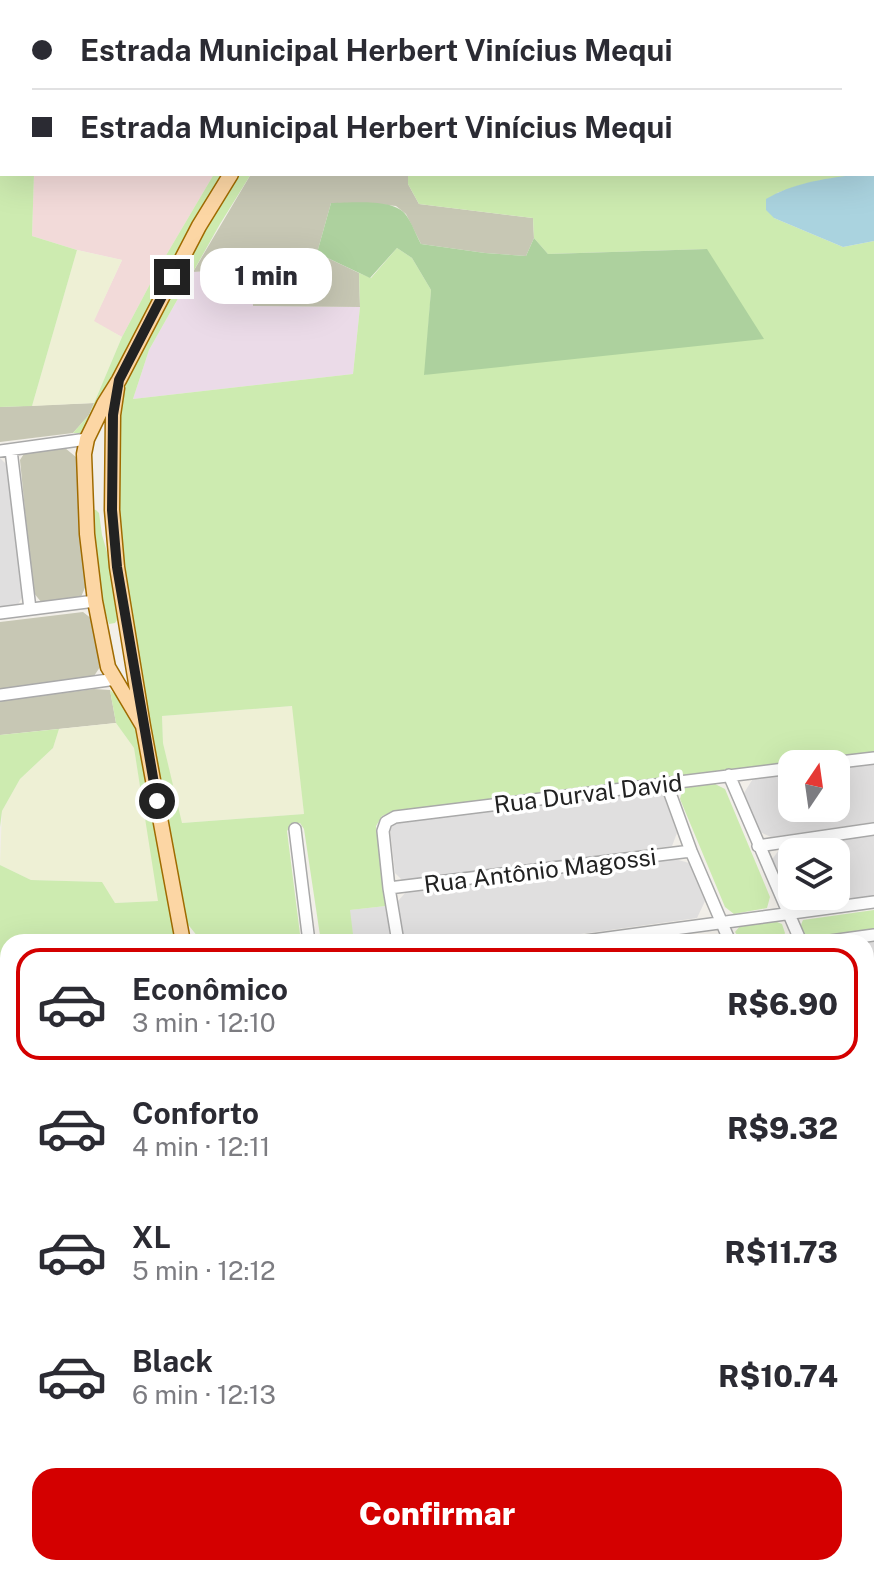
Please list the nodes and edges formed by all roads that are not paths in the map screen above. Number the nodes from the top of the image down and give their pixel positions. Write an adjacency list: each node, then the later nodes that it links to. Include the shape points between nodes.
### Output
1 (230, 176): 2 (main road)
2 (119, 380): 3 (main road); 6 (main road, via 113,415)
3 (87, 439): 4 (street); 5 (main road)
4 (6, 450): 8 (street)
5 (87, 505): 6 (main road, via 102,508 109,552); 7 (main road)
6 (117, 567): 10 (main road)
7 (95, 601): 8 (street); 11 (main road)
8 (30, 609): 9 (street)
9 (0, 613)
10 (127, 625): 11 (main road); 14 (main road)
11 (100, 629): 12 (main road)
12 (116, 679): 13 (street); 14 (main road)
13 (0, 695)
14 (143, 726): 28 (main road)
15 (874, 758): 16 (street)
16 (850, 761)
17 (778, 770): 18 (street, Rua Durval David)
18 (729, 775): 19 (street, Rua Durval David); 22 (street)
19 (667, 785): 23 (street); 24 (street, Rua Durval David, via 395,817 383,831)
20 (295, 829): 29 (street)
21 (874, 829): 22 (street)
22 (758, 846): 26 (street)
23 (691, 851): 24 (street, Rua Antônio Magossi); 27 (street)
24 (389, 888): 30 (street)
25 (874, 902): 26 (street)
26 (787, 913): 27 (street); 33 (street)
27 (721, 923): 31 (street); 32 (street)
28 (183, 934)
29 (308, 934)
30 (397, 934)
31 (638, 934)
32 (726, 934)
33 (797, 934)

